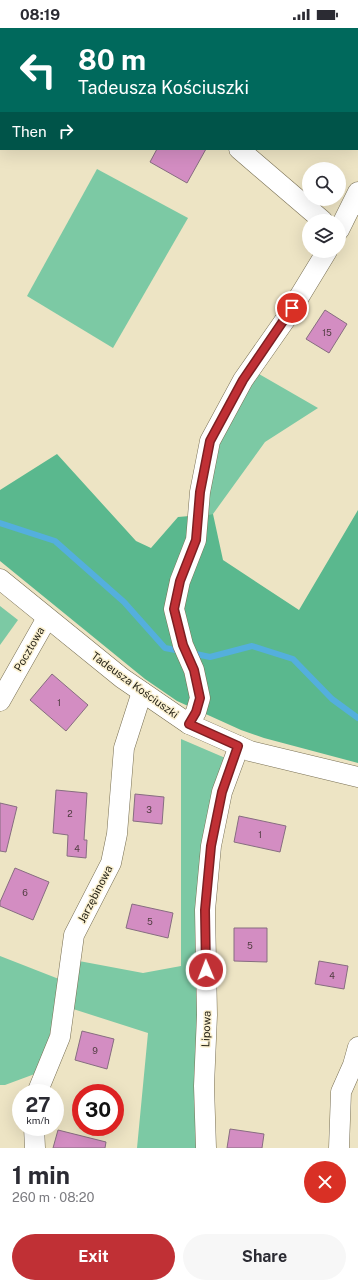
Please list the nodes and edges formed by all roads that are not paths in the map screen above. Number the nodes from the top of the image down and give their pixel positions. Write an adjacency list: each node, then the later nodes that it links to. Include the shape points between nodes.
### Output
1 (240, 150): 3 (street)
2 (358, 192): 4 (street)
3 (315, 214)
4 (346, 216)
5 (323, 258): 10 (street, via 285,320 243,380 210,441 200,492 196,540 180,581 174,609 200,698)
6 (0, 580): 7 (street, Tadeusza Kościuszki)
7 (48, 618): 8 (street, Tadeusza Kościuszki); 9 (street, Pocztowa)
8 (142, 692): 10 (street, Tadeusza Kościuszki); 14 (street, Jarzębinowa, via 124,748 111,863 74,934 60,1037)
9 (0, 701)
10 (189, 724): 11 (street, Tadeusza Kościuszki)
11 (238, 746): 12 (street, Tadeusza Kościuszki); 17 (street, Lipowa, via 222,792 211,846 205,910)
12 (358, 777)
13 (358, 1047): 18 (street, via 341,1092)
14 (41, 1084)
15 (34, 1136): 16 (street)
16 (35, 1148)
17 (206, 1148)
18 (339, 1148)

